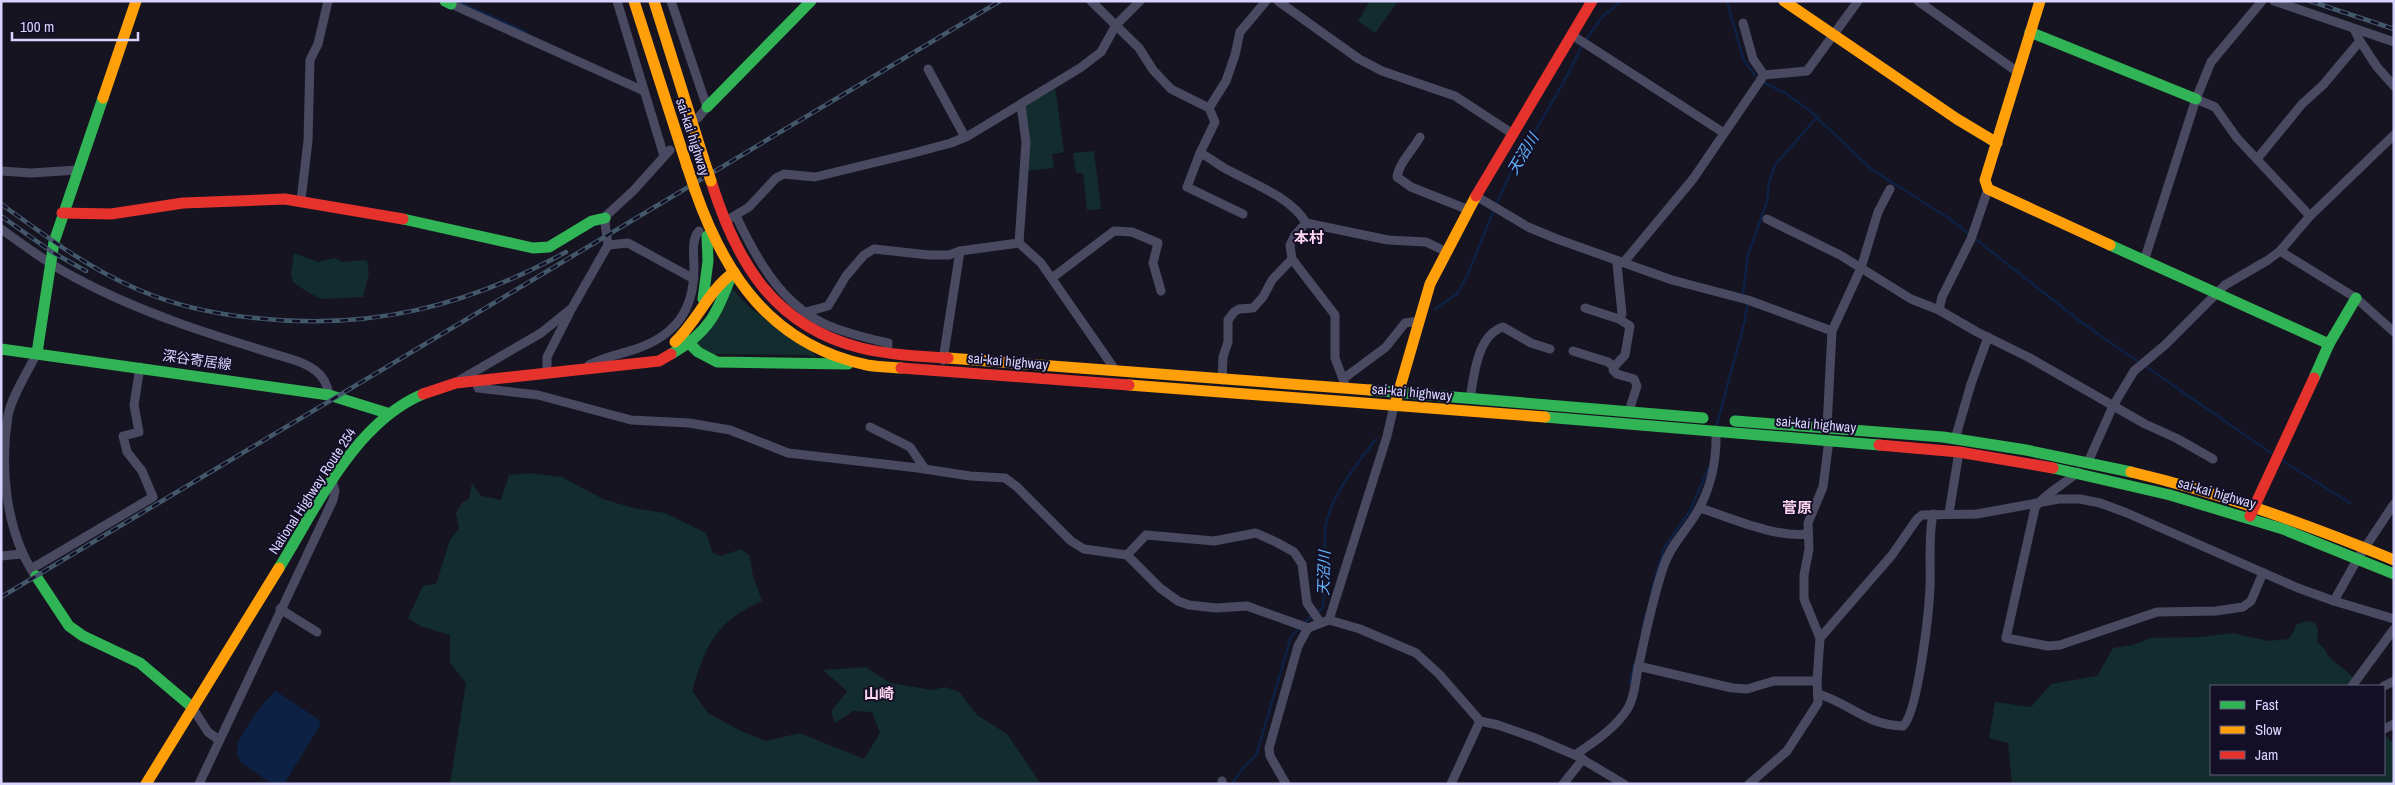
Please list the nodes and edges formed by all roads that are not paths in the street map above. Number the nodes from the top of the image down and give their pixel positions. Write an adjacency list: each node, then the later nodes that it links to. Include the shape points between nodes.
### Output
1 (136, 1): 46 (main road)
2 (328, 1): 51 (street, via 318,44 310,60 308,141)
3 (617, 1): 32 (street)
4 (634, 1): 57 (main road, sai-kai highway, bridge)
5 (654, 1): 71 (main road, sai-kai highway, bridge, via 719,208)
6 (671, 1): 35 (street)
7 (811, 1): 35 (main road)
8 (1090, 1): 21 (street)
9 (1140, 1): 21 (street)
10 (1266, 1): 36 (street, via 1240,32 1226,81)
11 (1278, 1): 39 (street, via 1359,59 1382,71 1455,96)
12 (1592, 1): 25 (main road)
13 (1784, 1): 24 (main road)
14 (1858, 1): 24 (street)
15 (1918, 1): 29 (street)
16 (2040, 1): 23 (main road)
17 (2262, 1): 33 (street, via 2211,62)
18 (2274, 1): 22 (street)
19 (450, 2): 32 (street)
20 (1742, 23): 30 (street, via 1754,59)
21 (1116, 25): 34 (street, via 1102,52); 36 (street, via 1139,48 1171,90)
22 (2354, 29): 26 (street); 27 (street)
23 (2030, 32): 29 (main road); 33 (main road)
24 (1833, 34): 30 (street, via 1807,71); 43 (main road)
25 (1572, 35): 38 (street); 39 (main road)
26 (2360, 42): 31 (street); 45 (street, via 2323,85 2296,110)
27 (2394, 42)
28 (928, 69): 41 (street)
29 (2019, 73): 43 (main road)
30 (1764, 75): 38 (street)
31 (2394, 86)
32 (644, 91): 56 (street, via 667,153)
33 (2196, 99): 45 (street, via 2215,107); 69 (street)
34 (1021, 105): 41 (street); 62 (street, via 1026,142)
35 (707, 107): 37 (street)
36 (1209, 108): 44 (street, via 1215,122)
37 (698, 118)
38 (1724, 133): 68 (street, via 1693,179)
39 (1513, 134): 50 (main road)
40 (2394, 135): 55 (street)
41 (965, 137): 83 (street, via 815,177 784,174 776,178 750,208 732,218 765,270)
42 (1420, 137): 52 (street, via 1412,153 1399,167 1397,178 1411,187)
43 (1997, 143): 49 (main road, via 1986,180)
44 (1200, 153): 54 (street, via 1187,187); 59 (street, via 1228,171 1264,187 1302,214)
45 (2257, 159): 55 (street)
46 (78, 170): 47 (street); 53 (main road)
47 (1, 171)
48 (1890, 189): 72 (street, via 1878,212)
49 (1988, 190): 69 (main road); 82 (street, via 1971,239 1942,297)
50 (1476, 196): 52 (main road); 68 (street, via 1536,231)
51 (302, 200): 53 (main road, via 263,198 183,203 111,214); 56 (main road, via 533,248 549,247 592,221)
52 (1469, 210): 66 (main road)
53 (62, 213): 70 (main road)
54 (1243, 214)
55 (2310, 216): 65 (street)
56 (605, 218): 63 (street)
57 (704, 219): 73 (main road, sai-kai highway); 79 (main road, via 708,261)
58 (1767, 219): 72 (street, via 1840,254)
59 (1306, 223): 66 (street, via 1388,240 1426,242); 67 (street, via 1290,245)
60 (1, 229): 70 (street)
61 (699, 231): 75 (street, via 695,235)
62 (1019, 242): 64 (street); 74 (street)
63 (608, 245): 75 (street, via 628,243); 80 (street)
64 (960, 251): 83 (street, via 929,255 874,249 864,255 846,276 828,306); 96 (street)
65 (2280, 251): 77 (street); 78 (street)
66 (1447, 252): 85 (main road, via 1430,284)
67 (1292, 260): 104 (street, via 1272,280 1254,308 1239,309 1228,320); 107 (street, via 1335,315 1335,358)
68 (1621, 261): 84 (street, via 1617,264 1622,314); 86 (street, via 1672,280 1748,300)
69 (2144, 261): 77 (main road)
70 (50, 263): 95 (main road); 110 (street, via 75,278 165,317 308,364 328,383)
71 (744, 265): 73 (main road, National Highway Route 254); 90 (main road, sai-kai highway, via 782,310 817,331)
72 (1861, 268): 82 (street, via 1911,299); 86 (street)
73 (732, 273): 79 (main road, National Highway Route 254, via 716,285); 89 (main road, National Highway Route 254, via 719,309); 97 (main road, sai-kai highway, via 747,295 785,329 821,350)
74 (1052, 278): 76 (street, via 1114,231 1132,232 1158,244 1153,263); 102 (street)
75 (694, 279): 100 (street, via 692,298 683,317 669,332 637,349 601,358)
76 (1162, 291)
77 (2216, 293): 91 (main road); 113 (street, via 2165,345 2134,371)
78 (2356, 298): 87 (street); 91 (main road)
79 (703, 304): 89 (main road, National Highway Route 254)
80 (572, 308): 103 (street, via 547,357); 106 (street, via 540,333)
81 (1585, 308): 84 (street)
82 (1939, 310): 88 (street)
83 (806, 312): 90 (street)
84 (1619, 318): 99 (street, via 1630,326 1625,355)
85 (1419, 321): 107 (street, via 1405,323 1386,348); 109 (main road)
86 (1832, 331): 117 (street)
87 (2394, 332)
88 (1988, 337): 113 (street); 119 (street)
89 (686, 340): 97 (main road, via 707,359 717,362); 100 (main road, National Highway Route 254, via 658,361)
90 (856, 341): 96 (main road, sai-kai highway, via 887,353)
91 (2329, 344): 129 (main road)
92 (1, 349): 95 (main road, 深谷寄居線)
93 (1550, 349): 111 (street, via 1502,327 1496,329 1482,348)
94 (1573, 351): 99 (street)
95 (37, 353): 98 (main road, 深谷寄居線); 136 (street, via 11,405 2,450 12,528)
96 (944, 358): 101 (street); 102 (main road, sai-kai highway)
97 (868, 365): 101 (main road, sai-kai highway)
98 (140, 367): 110 (main road, 深谷寄居線); 141 (street, via 134,404 138,432 123,436 127,452 142,471 153,497)
99 (1614, 367): 114 (street, via 1617,374 1634,378 1637,386)
100 (578, 370): 103 (main road, National Highway Route 254)
101 (942, 370): 108 (main road, sai-kai highway)
102 (1116, 371): 104 (main road, sai-kai highway); 108 (street)
103 (547, 374): 105 (main road, National Highway Route 254)
104 (1222, 380): 107 (main road, sai-kai highway)
105 (476, 381): 106 (main road, National Highway Route 254); 124 (street, via 478,388 538,395 631,420 689,423 730,430 788,453)
106 (456, 383): 115 (main road, National Highway Route 254, via 429,392)
107 (1344, 383): 109 (main road, sai-kai highway)
108 (1122, 385): 112 (main road, sai-kai highway)
109 (1397, 393): 111 (main road, sai-kai highway); 112 (main road)
110 (329, 395): 115 (main road, 深谷寄居線)
111 (1470, 398): 114 (main road, sai-kai highway)
112 (1394, 406): 118 (main road, sai-kai highway); 147 (street, via 1388,436)
113 (2113, 406): 122 (street); 123 (street)
114 (1629, 411): 117 (main road, sai-kai highway)
115 (387, 413): 126 (main road, National Highway Route 254, via 360,440)
116 (870, 427): 124 (street, via 910,448)
117 (1827, 427): 119 (main road, sai-kai highway)
118 (1716, 430): 120 (main road, sai-kai highway); 130 (street, via 1716,463)
119 (1954, 439): 123 (main road, sai-kai highway)
120 (1829, 440): 121 (main road, sai-kai highway); 134 (street, via 1823,487 1808,523)
121 (1958, 452): 125 (main road, sai-kai highway); 131 (street)
122 (2213, 459)
123 (2088, 462): 129 (main road, sai-kai highway)
124 (925, 469): 137 (street, via 1005,478 1070,541 1084,549)
125 (2078, 472): 127 (street); 133 (main road, sai-kai highway)
126 (332, 482): 145 (street, via 333,500); 156 (main road, National Highway Route 254)
127 (2038, 502): 131 (street, via 1977,514); 142 (street, via 2066,499 2100,503); 142 (street, via 2006,638 2048,646 2060,645 2157,612 2243,607 2251,601)
128 (2394, 504): 135 (street)
129 (2253, 506): 133 (main road); 135 (main road, sai-kai highway)
130 (1700, 508): 134 (street, via 1780,533); 152 (street, via 1668,555 1657,586)
131 (1949, 513): 132 (street)
132 (1932, 514): 151 (street, via 1917,519 1892,555); 155 (street, via 1930,589 1920,668 1906,723 1895,726 1864,717)
133 (2250, 518): 139 (main road, sai-kai highway)
134 (1808, 534): 151 (street, via 1804,599)
135 (2365, 548): 139 (street); 140 (main road, sai-kai highway)
136 (22, 554): 138 (street); 141 (street)
137 (1127, 555): 147 (street, via 1146,535 1214,541 1256,533 1294,552 1302,564 1307,603); 148 (street, via 1178,601 1216,608 1247,606)
138 (1, 556)
139 (2358, 558): 143 (main road, sai-kai highway); 144 (street)
140 (2394, 560)
141 (34, 573): 156 (main road, via 69,626 140,663)
142 (2263, 573): 144 (street)
143 (2394, 574)
144 (2334, 602): 146 (street)
145 (280, 609): 150 (street); 158 (street)
146 (2394, 619)
147 (1325, 621): 148 (street); 157 (street, via 1360,629 1416,653 1439,674)
148 (1308, 628): 162 (street, via 1298,646 1269,748 1270,756)
149 (2394, 629): 154 (street)
150 (318, 632)
151 (1820, 638): 153 (street)
152 (1638, 666): 153 (street, via 1732,688 1747,689 1774,681); 159 (street, via 1634,696 1628,708 1616,724)
153 (1817, 681): 155 (street)
154 (2357, 685)
155 (1818, 694): 166 (street, via 1818,703 1787,751)
156 (192, 707): 158 (street, via 208,732); 160 (main road, National Highway Route 254)
157 (1480, 722): 159 (street, via 1517,731); 163 (street)
158 (219, 740): 161 (street)
159 (1579, 757): 164 (street); 165 (street)
160 (146, 784)
161 (199, 784)
162 (1286, 784)
163 (1451, 784)
164 (1562, 784)
165 (1624, 784)
166 (1749, 784)

